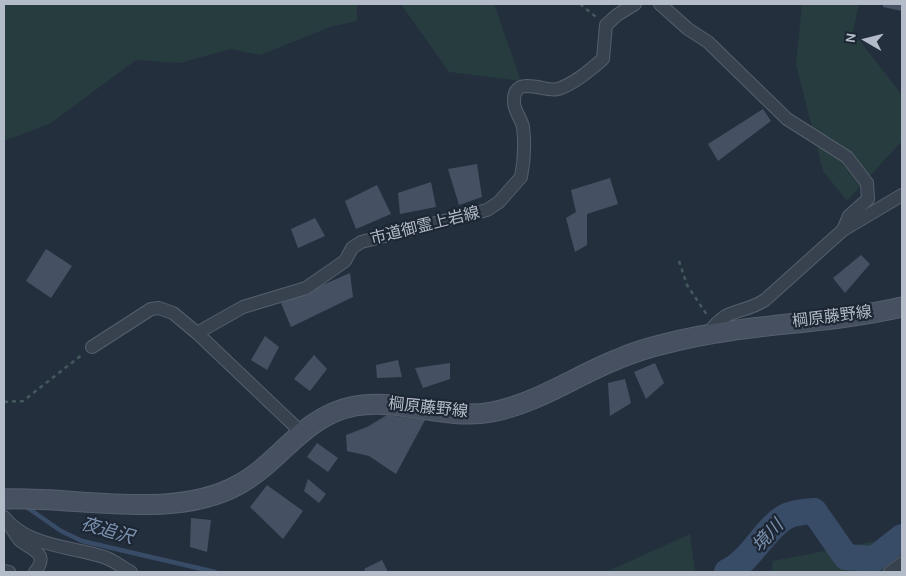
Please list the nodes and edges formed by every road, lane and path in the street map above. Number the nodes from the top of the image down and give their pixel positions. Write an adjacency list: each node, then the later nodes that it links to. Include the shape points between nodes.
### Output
1 (580, 4): 4 (path)
2 (635, 4): 4 (street)
3 (660, 4): 6 (street, via 708,42 787,119 847,158 862,174 869,190 868,199 849,216)
4 (606, 25): 10 (street, 市道御霊上岩線, via 603,59 591,69 557,89 528,85 516,94 514,108 523,126 522,178 492,207 361,242 352,248 345,261 306,288 243,307)
5 (902, 195): 6 (street)
6 (843, 230): 9 (street, via 765,300 754,307 728,313)
7 (679, 261): 9 (path, via 686,286)
8 (902, 307): 9 (main road, 棡原藤野線)
9 (712, 328): 13 (main road, 棡原藤野線, via 617,359 514,407 488,413 457,414 381,404 353,406 327,416)
10 (197, 333): 11 (street, via 172,313 151,309); 13 (street)
11 (92, 347): 12 (path, via 23,401)
12 (4, 402)
13 (301, 432): 14 (main road, 棡原藤野線, via 238,486 195,500 145,504)
14 (4, 499)
15 (6, 520): 19 (street, via 21,541 37,550 40,558); 20 (street, via 50,545 105,557)
16 (902, 563): 21 (street)
17 (4, 571): 18 (street)
18 (9, 572)
19 (35, 572)
20 (131, 572)
21 (890, 572)

